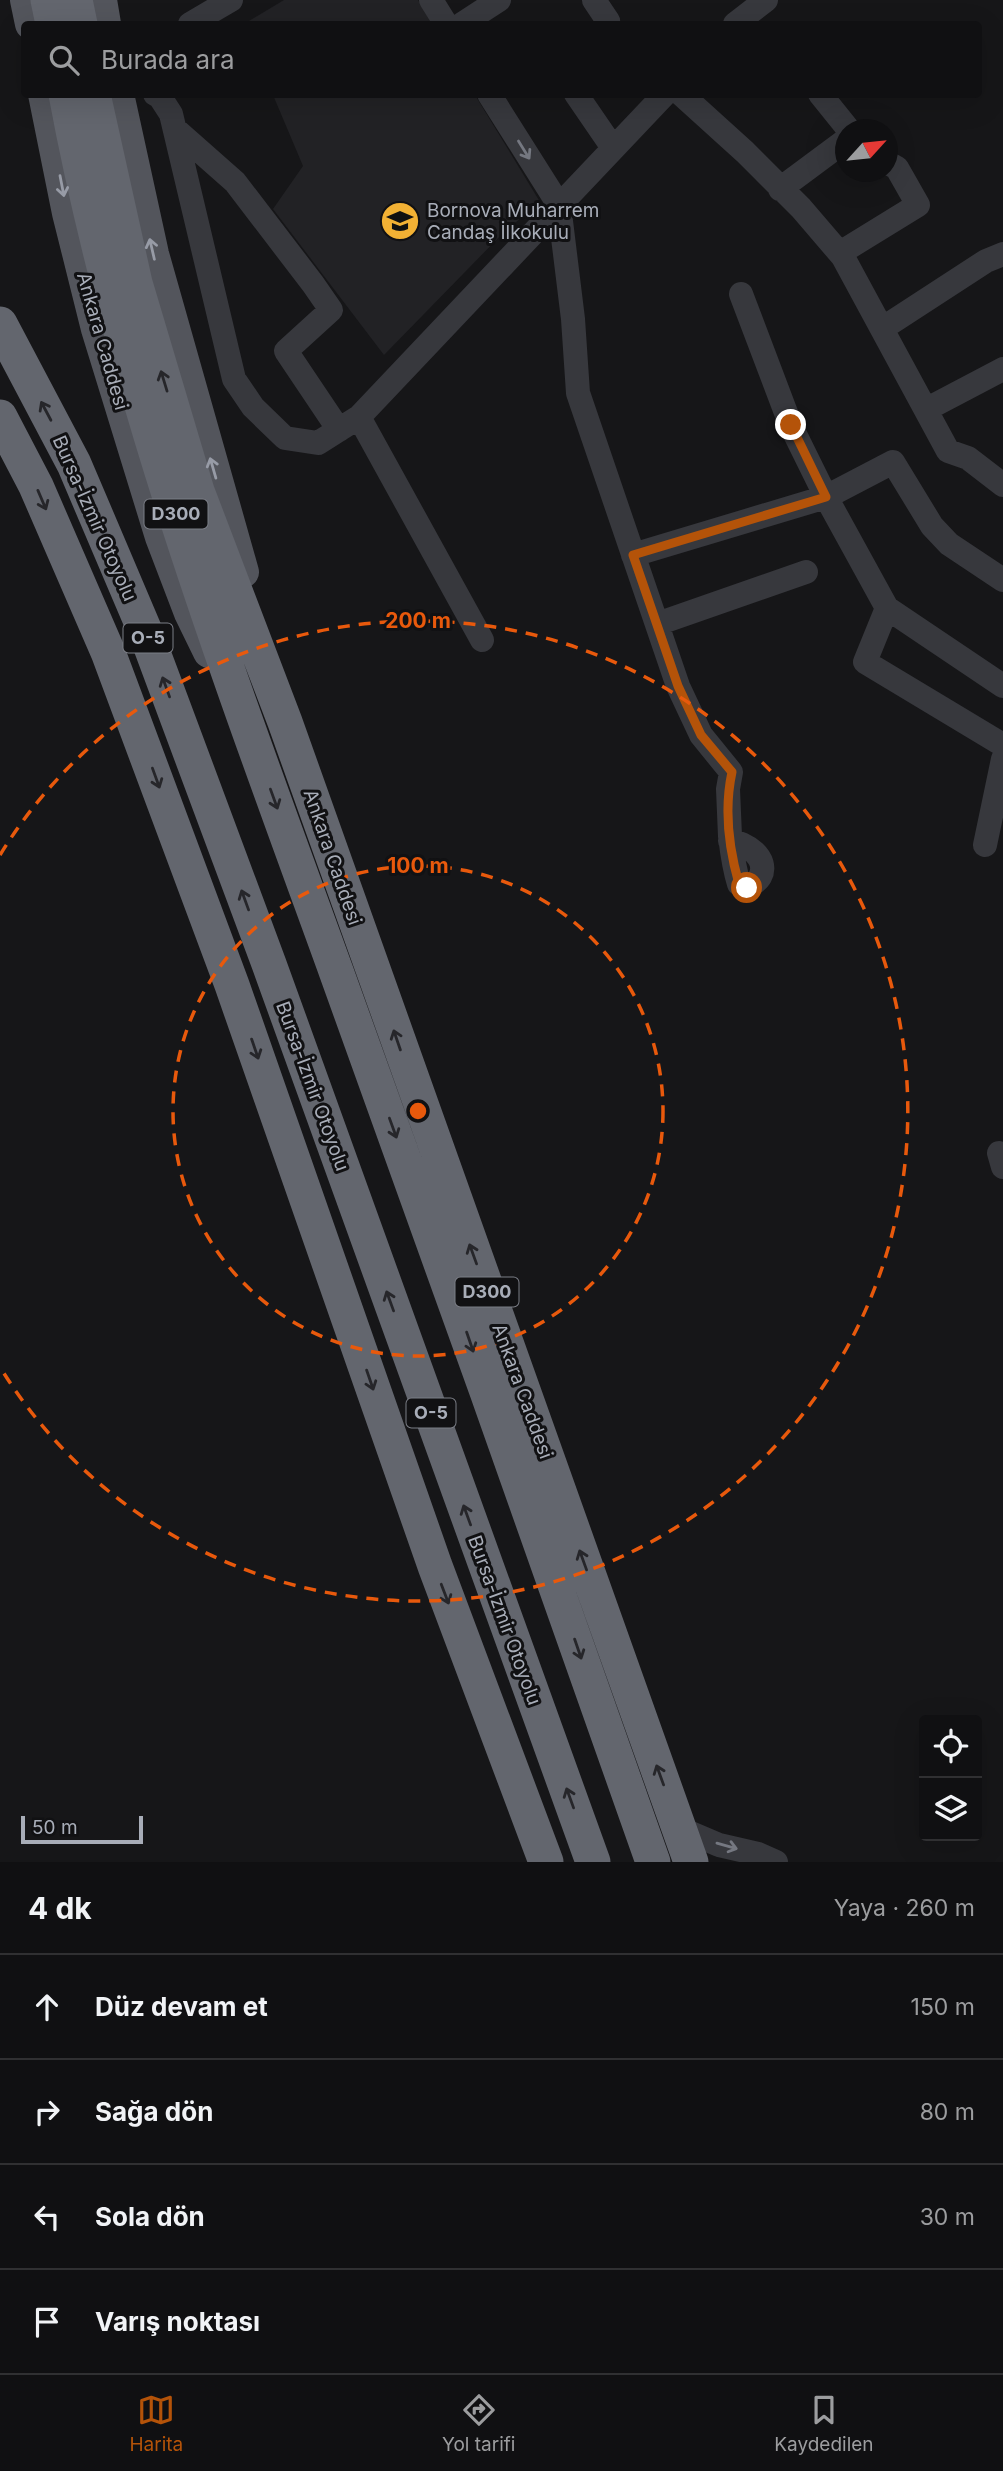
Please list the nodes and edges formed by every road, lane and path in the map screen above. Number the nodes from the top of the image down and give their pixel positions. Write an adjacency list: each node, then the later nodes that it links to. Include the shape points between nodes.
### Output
1 (26, 0): 10 (main road)
2 (48, 0): 11 (highway)
3 (75, 0): 12 (highway)
4 (101, 0): 13 (main road)
5 (231, 0): 14 (street)
6 (431, 0): 15 (street)
7 (499, 0): 16 (street)
8 (594, 0): 17 (street)
9 (766, 0): 18 (street)
10 (30, 21)
11 (52, 21)
12 (79, 21)
13 (104, 21)
14 (195, 21)
15 (444, 21)
16 (467, 21)
17 (608, 21)
18 (739, 21)
19 (45, 98): 55 (main road, Ankara Caddesi, one-way to 55, via 97,328 161,537 190,613)
20 (67, 98): 37 (highway, Ankara Caddesi / D300)
21 (115, 98): 37 (highway, Ankara Caddesi / D300); 54 (main road, Ankara Caddesi, one-way to 21, via 153,254)
22 (161, 98): 29 (street)
23 (492, 98): 34 (street, one-way to 34)
24 (579, 98): 30 (street)
25 (661, 98): 30 (street)
26 (685, 98): 33 (street)
27 (823, 98): 28 (street)
28 (840, 119)
29 (175, 129): 44 (street, via 234,182 331,310 286,351); 44 (street, via 234,379 253,407 285,438 318,443)
30 (613, 148): 34 (street)
31 (835, 148): 33 (street)
32 (898, 170): 35 (street, via 918,205)
33 (780, 189): 35 (street)
34 (559, 205): 44 (street); 47 (street, via 578,393)
35 (840, 253): 40 (street)
36 (1003, 254): 40 (street)
37 (123, 287): 54 (highway, Ankara Caddesi / D300, one-way to 37); 55 (highway, Ankara Caddesi / D300, via 169,495)
38 (741, 294): 46 (street, via 791,425)
39 (0, 324): 62 (highway, Bursa-İzmir Otoyolu / O-5, one-way to 39, via 145,631 74,464)
40 (883, 328): 42 (street)
41 (1003, 369): 42 (street)
42 (927, 409): 45 (street, via 948,451 968,458)
43 (0, 417): 61 (highway, O-5, one-way to 61, via 36,486 108,652 232,985 435,1566)
44 (349, 423): 52 (street)
45 (1003, 485)
46 (826, 497): 47 (street); 49 (street, via 892,462 932,526 949,544); 50 (street)
47 (633, 555): 51 (street)
48 (806, 572): 51 (street)
49 (1003, 580)
50 (887, 608): 53 (street); 56 (street, via 865,662)
51 (657, 624): 58 (street, via 701,735 732,772 728,789)
52 (482, 640)
53 (1003, 686)
54 (285, 722): 60 (highway, Ankara Caddesi / D300, one-way to 54)
55 (251, 735): 63 (highway, Ankara Caddesi / D300, one-way to 63)
56 (1003, 745)
57 (1003, 760): 59 (street)
58 (730, 841)
59 (985, 845)
60 (679, 1828): 64 (highway, Ankara Caddesi / D300); 65 (street, one-way to 65)
61 (546, 1862)
62 (593, 1862)
63 (653, 1862)
64 (691, 1862)
65 (776, 1862)

